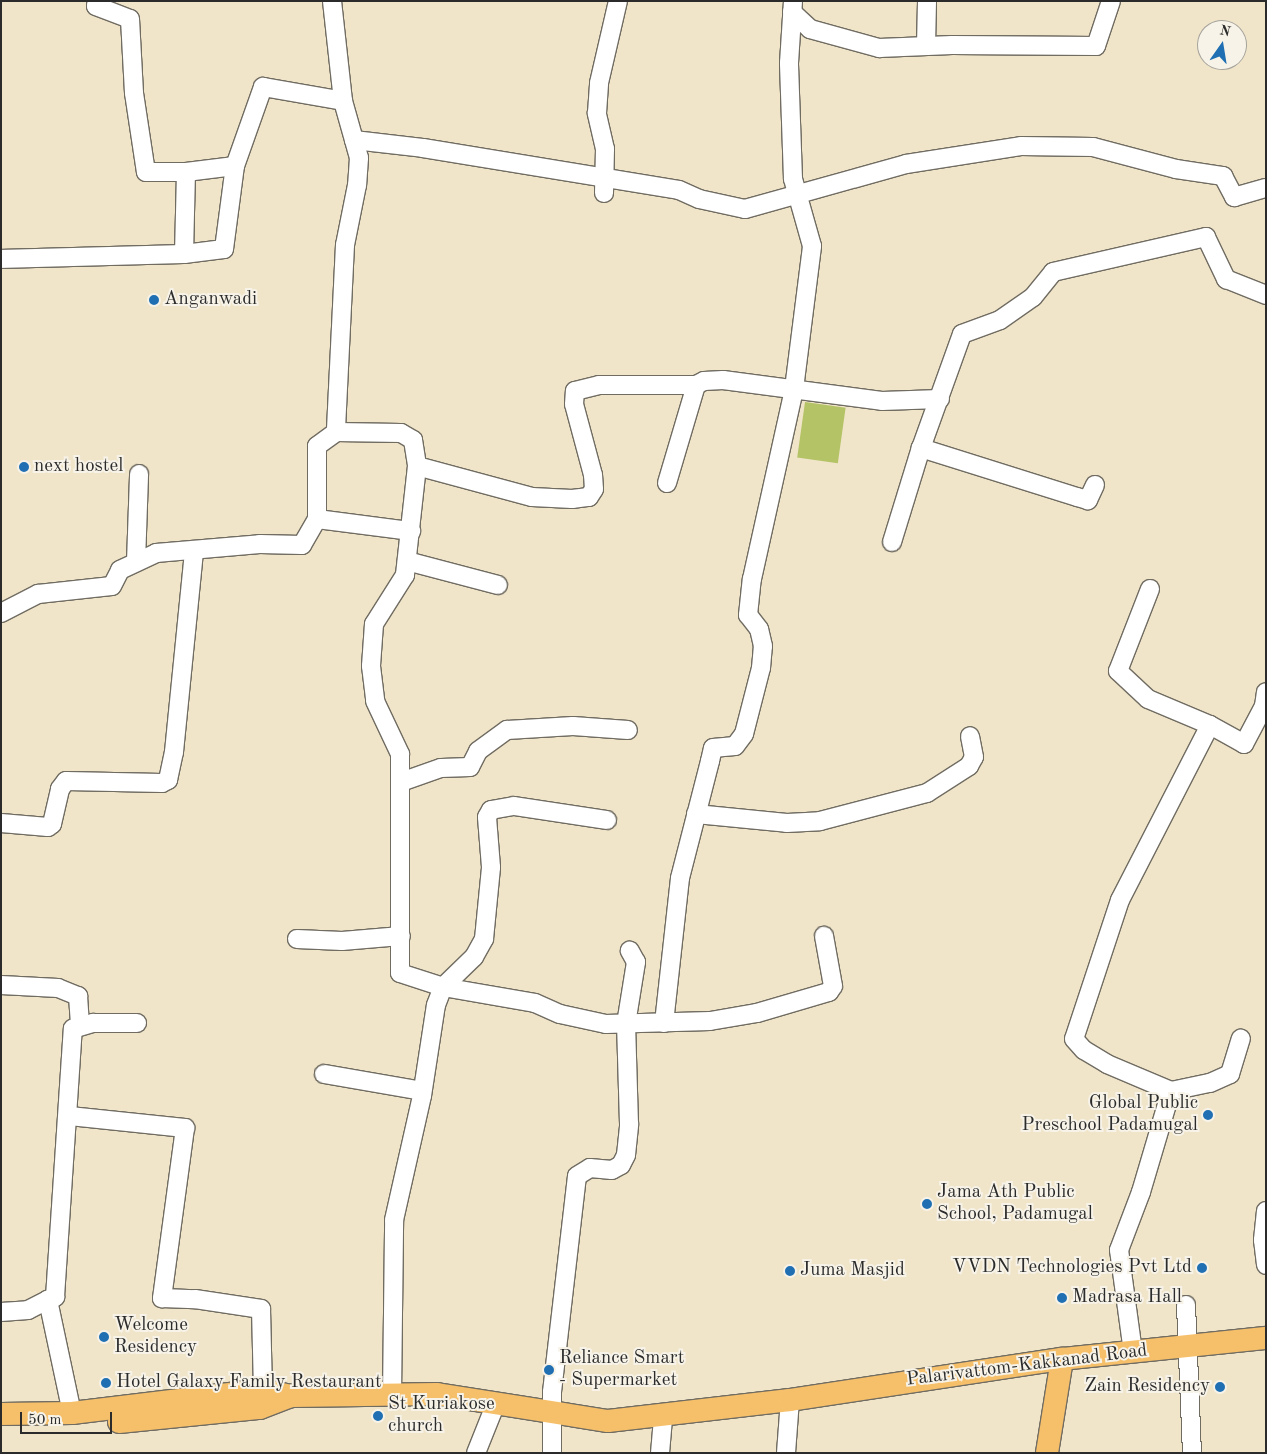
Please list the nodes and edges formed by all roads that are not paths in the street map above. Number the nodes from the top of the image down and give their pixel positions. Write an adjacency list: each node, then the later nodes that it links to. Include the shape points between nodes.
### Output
1 (97, 1): 11 (street, via 96,6 130,19 134,93 146,172)
2 (332, 1): 8 (street)
3 (618, 1): 12 (street, via 599,83 597,113 605,149)
4 (928, 1): 7 (street)
5 (1111, 1): 7 (street, via 1097,46)
6 (793, 7): 7 (street, via 810,28 862,45 879,48); 14 (street, via 789,63 793,179)
7 (926, 46)
8 (343, 101): 9 (street); 10 (street, via 263,88)
9 (354, 140): 12 (street, via 423,148); 21 (street, via 358,167 345,245)
10 (235, 166): 11 (street); 15 (street, via 224,249)
11 (186, 172): 15 (street)
12 (604, 185): 14 (street, via 679,190 699,199 745,209)
13 (1266, 188): 14 (street, via 1234,197 1223,176 1176,169 1093,147 1021,146 906,164)
14 (798, 196): 19 (street, via 812,246)
15 (184, 254): 16 (street)
16 (1, 259)
17 (1266, 295): 20 (street, via 1226,280 1206,238 1053,272 1033,297 1000,320 962,334)
18 (696, 385): 19 (street, via 723,380); 23 (street, via 599,385 575,391 574,404 594,489 581,499 532,497); 25 (street)
19 (794, 389): 20 (street, via 882,401); 41 (street, via 752,579 748,615 759,629 763,646 761,668 744,734 735,746 713,748)
20 (940, 399): 22 (street)
21 (336, 432): 23 (street, via 401,433 413,440); 27 (street, via 317,446)
22 (921, 448): 26 (street, via 1088,500); 29 (street)
23 (417, 466): 28 (street)
24 (139, 474): 32 (street)
25 (667, 483)
26 (1095, 485)
27 (317, 518): 28 (street); 30 (street, via 302,545)
28 (410, 531): 31 (street)
29 (892, 542)
30 (194, 550): 32 (street, via 156,553); 43 (street, via 174,752 168,780 162,783 66,781 60,789 52,824 48,827)
31 (407, 561): 33 (street); 40 (street, via 405,575 374,624 370,666 375,701 400,754)
32 (136, 562): 35 (street, via 120,570 112,586 38,594)
33 (498, 585)
34 (1150, 590): 37 (street, via 1118,671 1148,700)
35 (1, 613)
36 (1266, 692): 37 (street, via 1264,706 1244,744)
37 (1210, 724): 57 (street, via 1120,900 1074,1039 1084,1050 1107,1064)
38 (628, 730): 40 (street, via 573,726 507,730 478,751 470,767 441,768)
39 (970, 736): 41 (street, via 974,757 969,766 927,793 820,821 787,823)
40 (401, 782): 44 (street)
41 (696, 814): 51 (street, via 679,888)
42 (607, 820): 49 (street, via 514,806 491,810 487,817 491,867 484,940 474,957)
43 (1, 823)
44 (401, 936): 46 (street, via 342,941); 49 (street, via 400,974)
45 (824, 936): 51 (street, via 832,986 830,992 757,1013)
46 (297, 939)
47 (630, 951): 53 (street, via 636,962)
48 (1, 985): 52 (street, via 58,988 78,996)
49 (443, 987): 53 (street, via 534,1003 560,1014 606,1024); 56 (street, via 436,1005)
50 (137, 1023): 52 (street)
51 (664, 1023): 53 (street)
52 (80, 1024): 58 (street, via 73,1029)
53 (626, 1024): 74 (street, via 629,1124 626,1155 621,1165 612,1170 590,1168 578,1176)
54 (1241, 1038): 57 (street, via 1230,1074 1210,1083)
55 (324, 1074): 56 (street)
56 (422, 1091): 69 (street, via 394,1220)
57 (1171, 1091): 66 (street, via 1141,1192 1119,1250)
58 (69, 1116): 61 (street, via 55,1297); 68 (street, via 184,1128 162,1298 194,1299 261,1309)
59 (1266, 1211): 60 (street, via 1263,1240)
60 (1266, 1265)
61 (48, 1300): 63 (street, via 28,1310); 75 (street)
62 (1186, 1305): 65 (street)
63 (1, 1312)
64 (1266, 1338): 65 (main road, Palarivattom-Kakkanad Road)
65 (1187, 1347): 66 (main road, Palarivattom-Kakkanad Road); 84 (street)
66 (1133, 1352): 67 (main road, Palarivattom-Kakkanad Road)
67 (1062, 1359): 71 (main road, Palarivattom-Kakkanad Road); 83 (main road)
68 (263, 1390): 70 (main road); 73 (main road)
69 (392, 1395): 70 (main road, Palarivattom-Kakkanad Road); 72 (main road, Palarivattom-Kakkanad Road, via 437,1394)
70 (292, 1396): 73 (main road, via 260,1408)
71 (790, 1400): 77 (main road, Palarivattom-Kakkanad Road); 82 (street)
72 (496, 1403): 74 (main road, Palarivattom-Kakkanad Road); 79 (street)
73 (187, 1408): 75 (main road); 78 (main road)
74 (552, 1410): 77 (main road, Palarivattom-Kakkanad Road, via 608,1421); 80 (street)
75 (72, 1413): 76 (main road)
76 (1, 1414)
77 (663, 1415): 81 (street)
78 (1, 1426)
79 (476, 1453)
80 (552, 1453)
81 (660, 1453)
82 (786, 1453)
83 (1047, 1453)
84 (1192, 1453)

